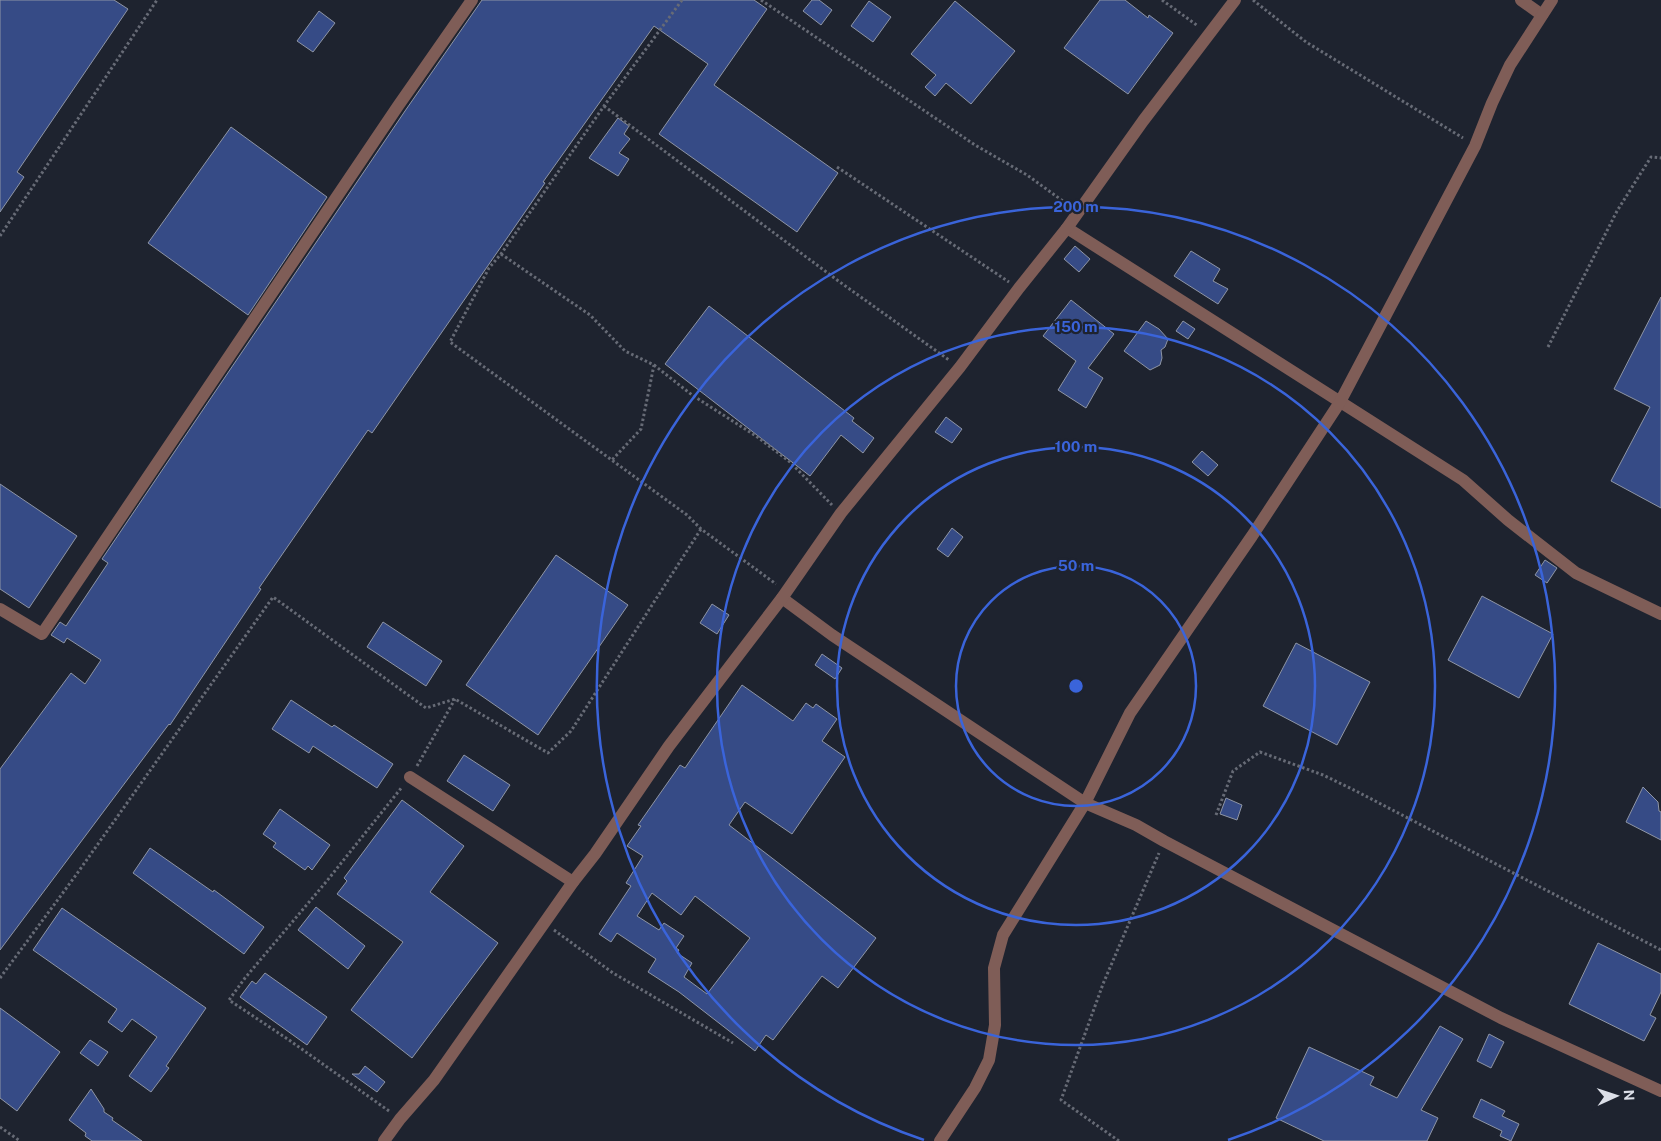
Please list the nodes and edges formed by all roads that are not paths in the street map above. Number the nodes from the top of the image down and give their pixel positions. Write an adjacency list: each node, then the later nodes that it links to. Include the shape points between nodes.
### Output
1 (472, 0): 9 (street, via 42,634)
2 (1235, 0): 6 (street)
3 (1521, 0): 5 (street)
4 (1552, 0): 5 (street)
5 (1542, 15): 7 (street, via 1510,65 1476,146)
6 (1067, 228): 7 (street); 8 (street, via 841,514)
7 (1340, 402): 10 (street, via 1464,480 1508,520 1576,573); 12 (street, via 1130,713)
8 (784, 595): 12 (street, via 832,634); 13 (street, via 669,746)
9 (0, 609)
10 (1661, 614)
11 (410, 777): 13 (street)
12 (1085, 803): 14 (street, via 1136,825 1501,1018); 16 (street, via 1003,935 994,968 995,1026 989,1060 975,1088)
13 (573, 882): 15 (street, via 434,1080)
14 (1661, 1091)
15 (384, 1141)
16 (940, 1141)

